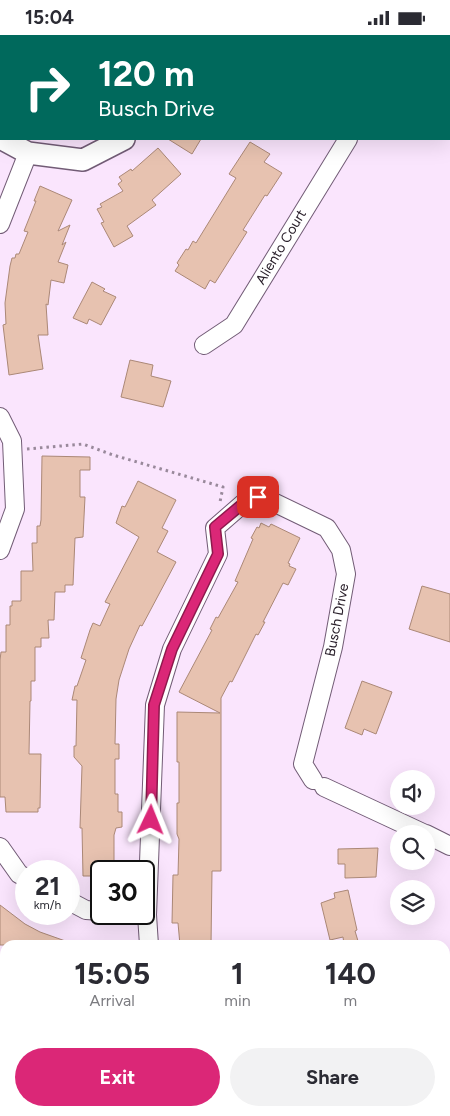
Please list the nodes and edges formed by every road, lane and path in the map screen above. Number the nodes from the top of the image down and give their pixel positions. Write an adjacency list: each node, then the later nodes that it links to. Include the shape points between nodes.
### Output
1 (5, 140): 4 (street)
2 (122, 140): 4 (street, via 83,160)
3 (347, 140): 6 (street, Aliento Court, via 234,325)
4 (28, 153): 5 (street)
5 (0, 224)
6 (204, 345)
7 (0, 417): 8 (street, via 12,441)
8 (12, 450): 9 (path, via 83,444 223,487); 10 (street, via 15,509)
9 (215, 527): 11 (street, Busch Drive, via 246,501 258,497 327,528 341,550 346,573 333,647 303,764 318,784); 15 (street, via 218,554 172,649 154,705)
10 (0, 550)
11 (407, 825)
12 (435, 838): 13 (street, Busch Drive)
13 (450, 845)
14 (0, 847): 16 (street)
15 (144, 860)
16 (15, 870)
17 (143, 925): 18 (street)
18 (148, 940)

